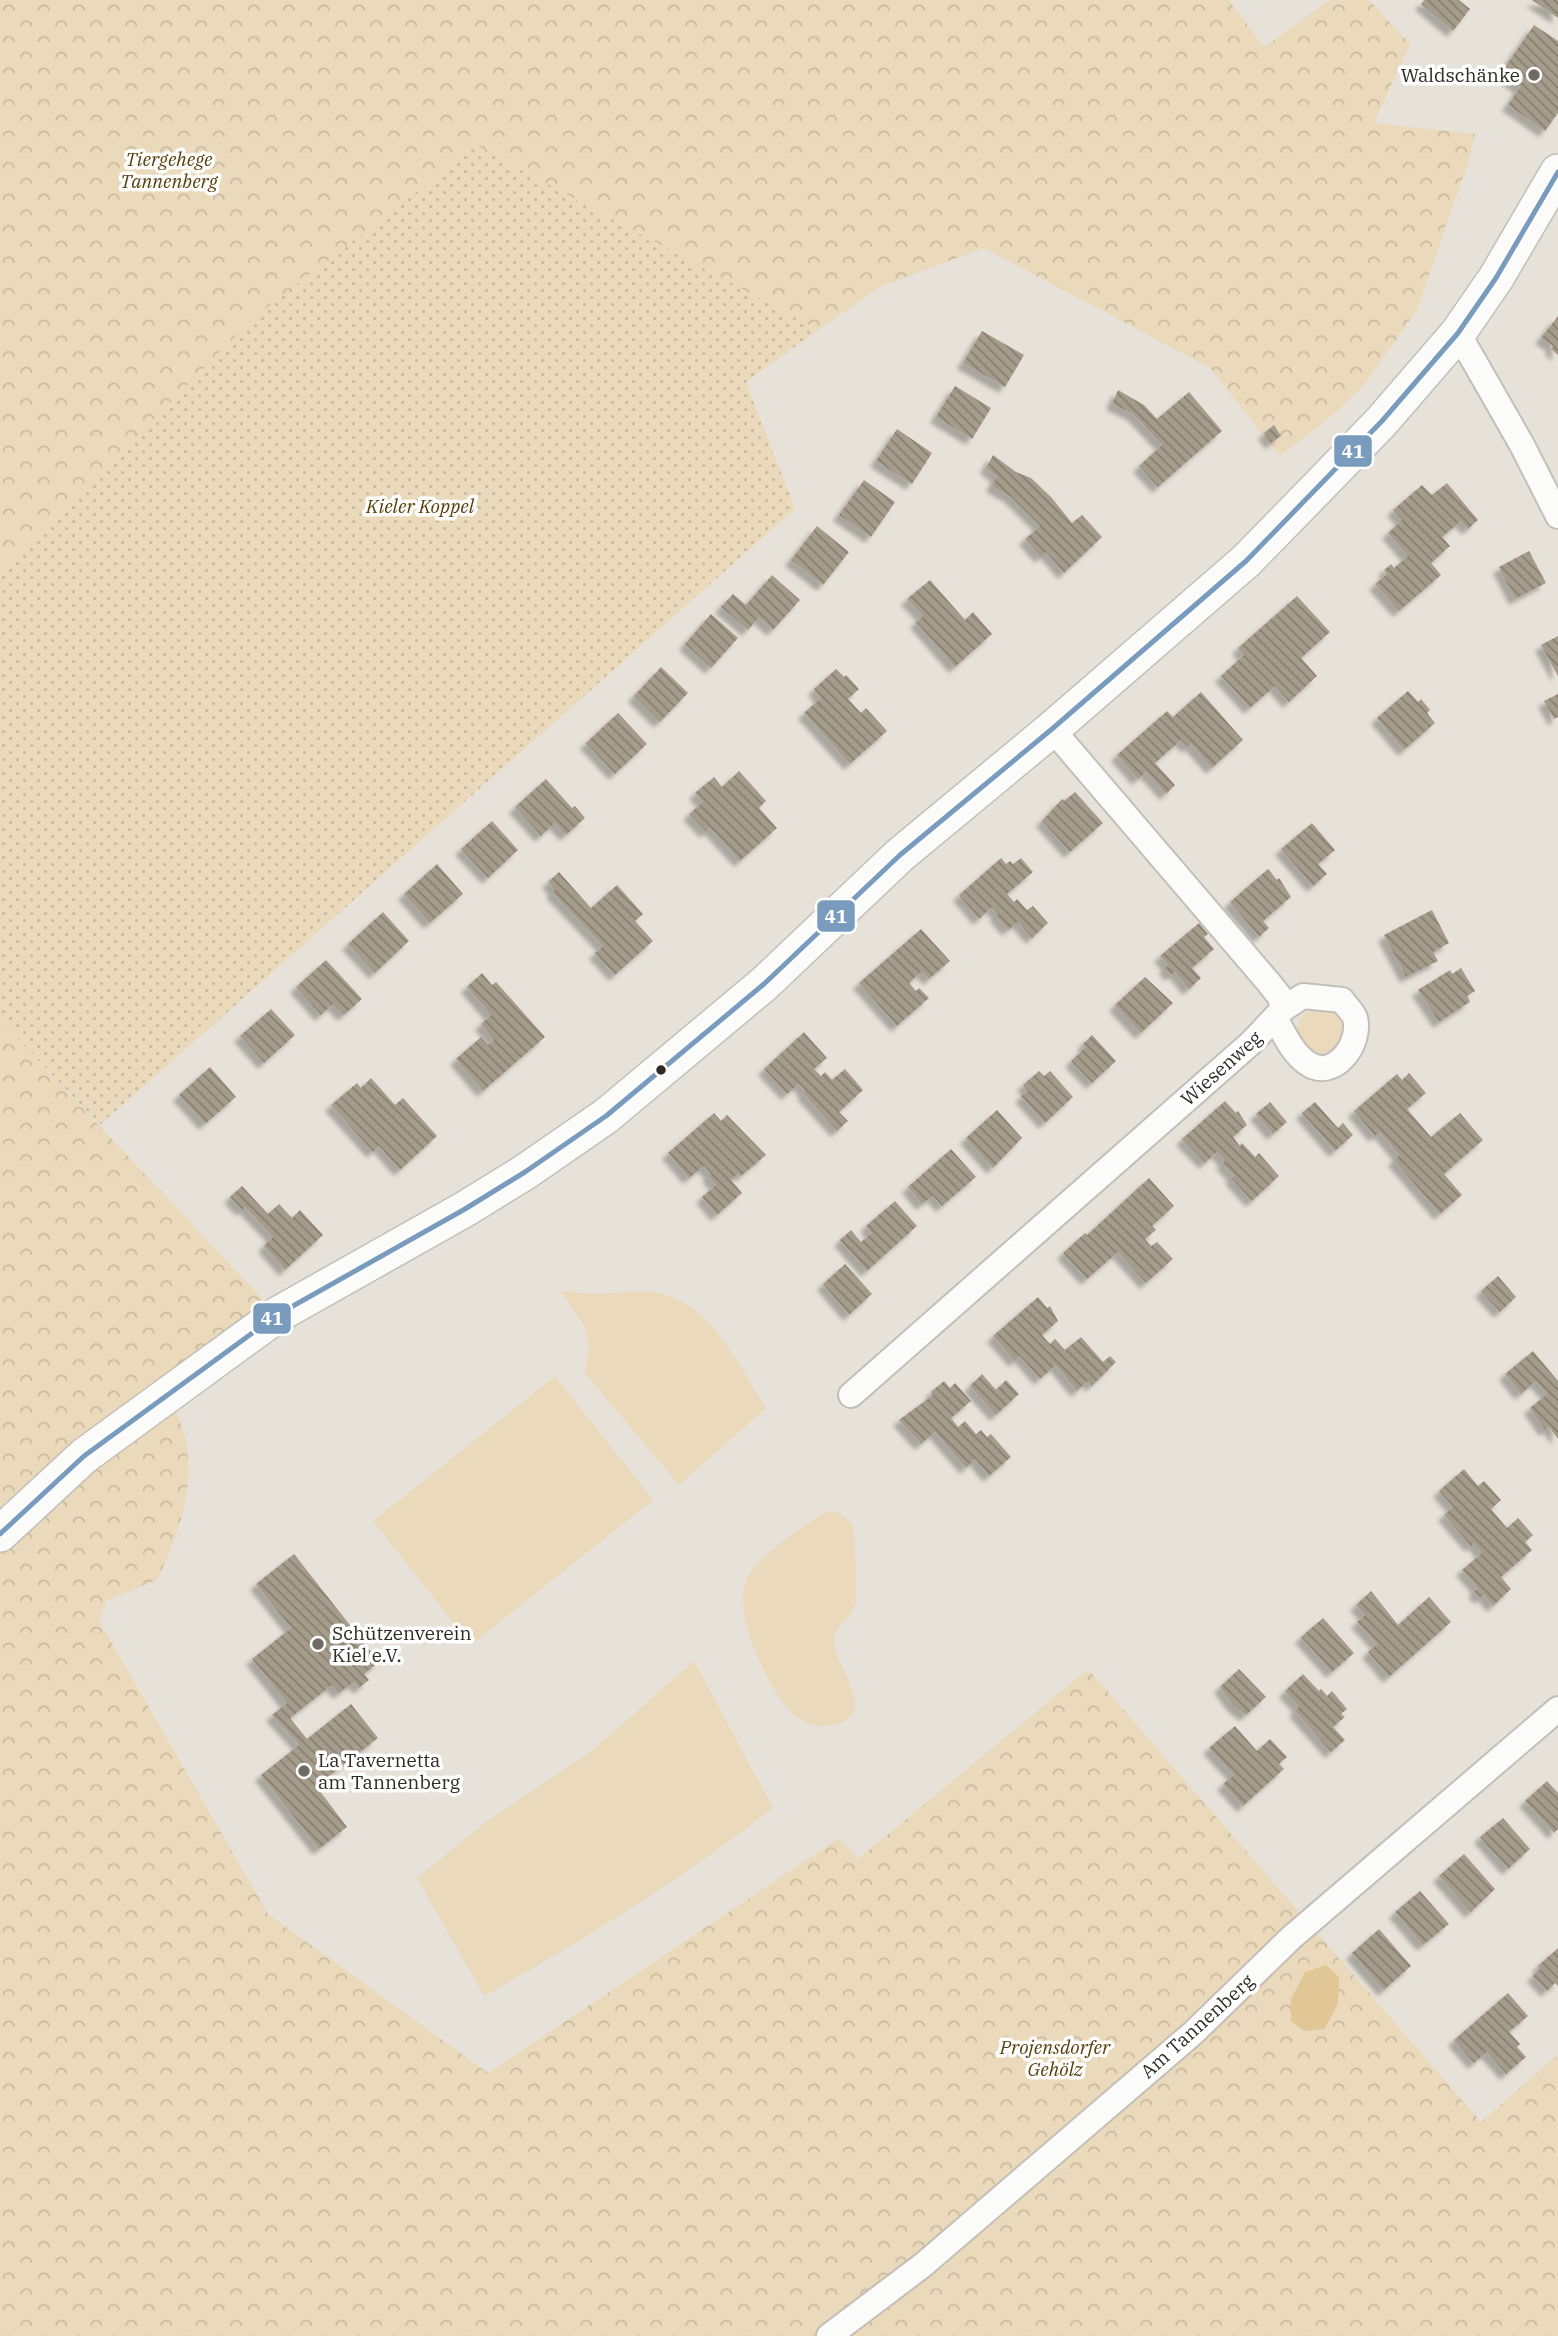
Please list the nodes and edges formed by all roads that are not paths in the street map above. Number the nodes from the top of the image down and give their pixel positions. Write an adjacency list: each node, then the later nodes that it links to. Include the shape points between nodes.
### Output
1 (1558, 172): 2 (street)
2 (1458, 333): 3 (street); 4 (street, via 1382,421 1246,561)
3 (1558, 516)
4 (1052, 729): 5 (street, Wiesenweg, via 1269,983 1280,998 1279,1014); 6 (street, via 900,855 764,984 606,1115 465,1209 277,1315 84,1456)
5 (851, 1395)
6 (0, 1534)
7 (1558, 1709): 8 (street, Am Tannenberg, via 1292,1937 1192,2034 923,2265)
8 (829, 2336)

